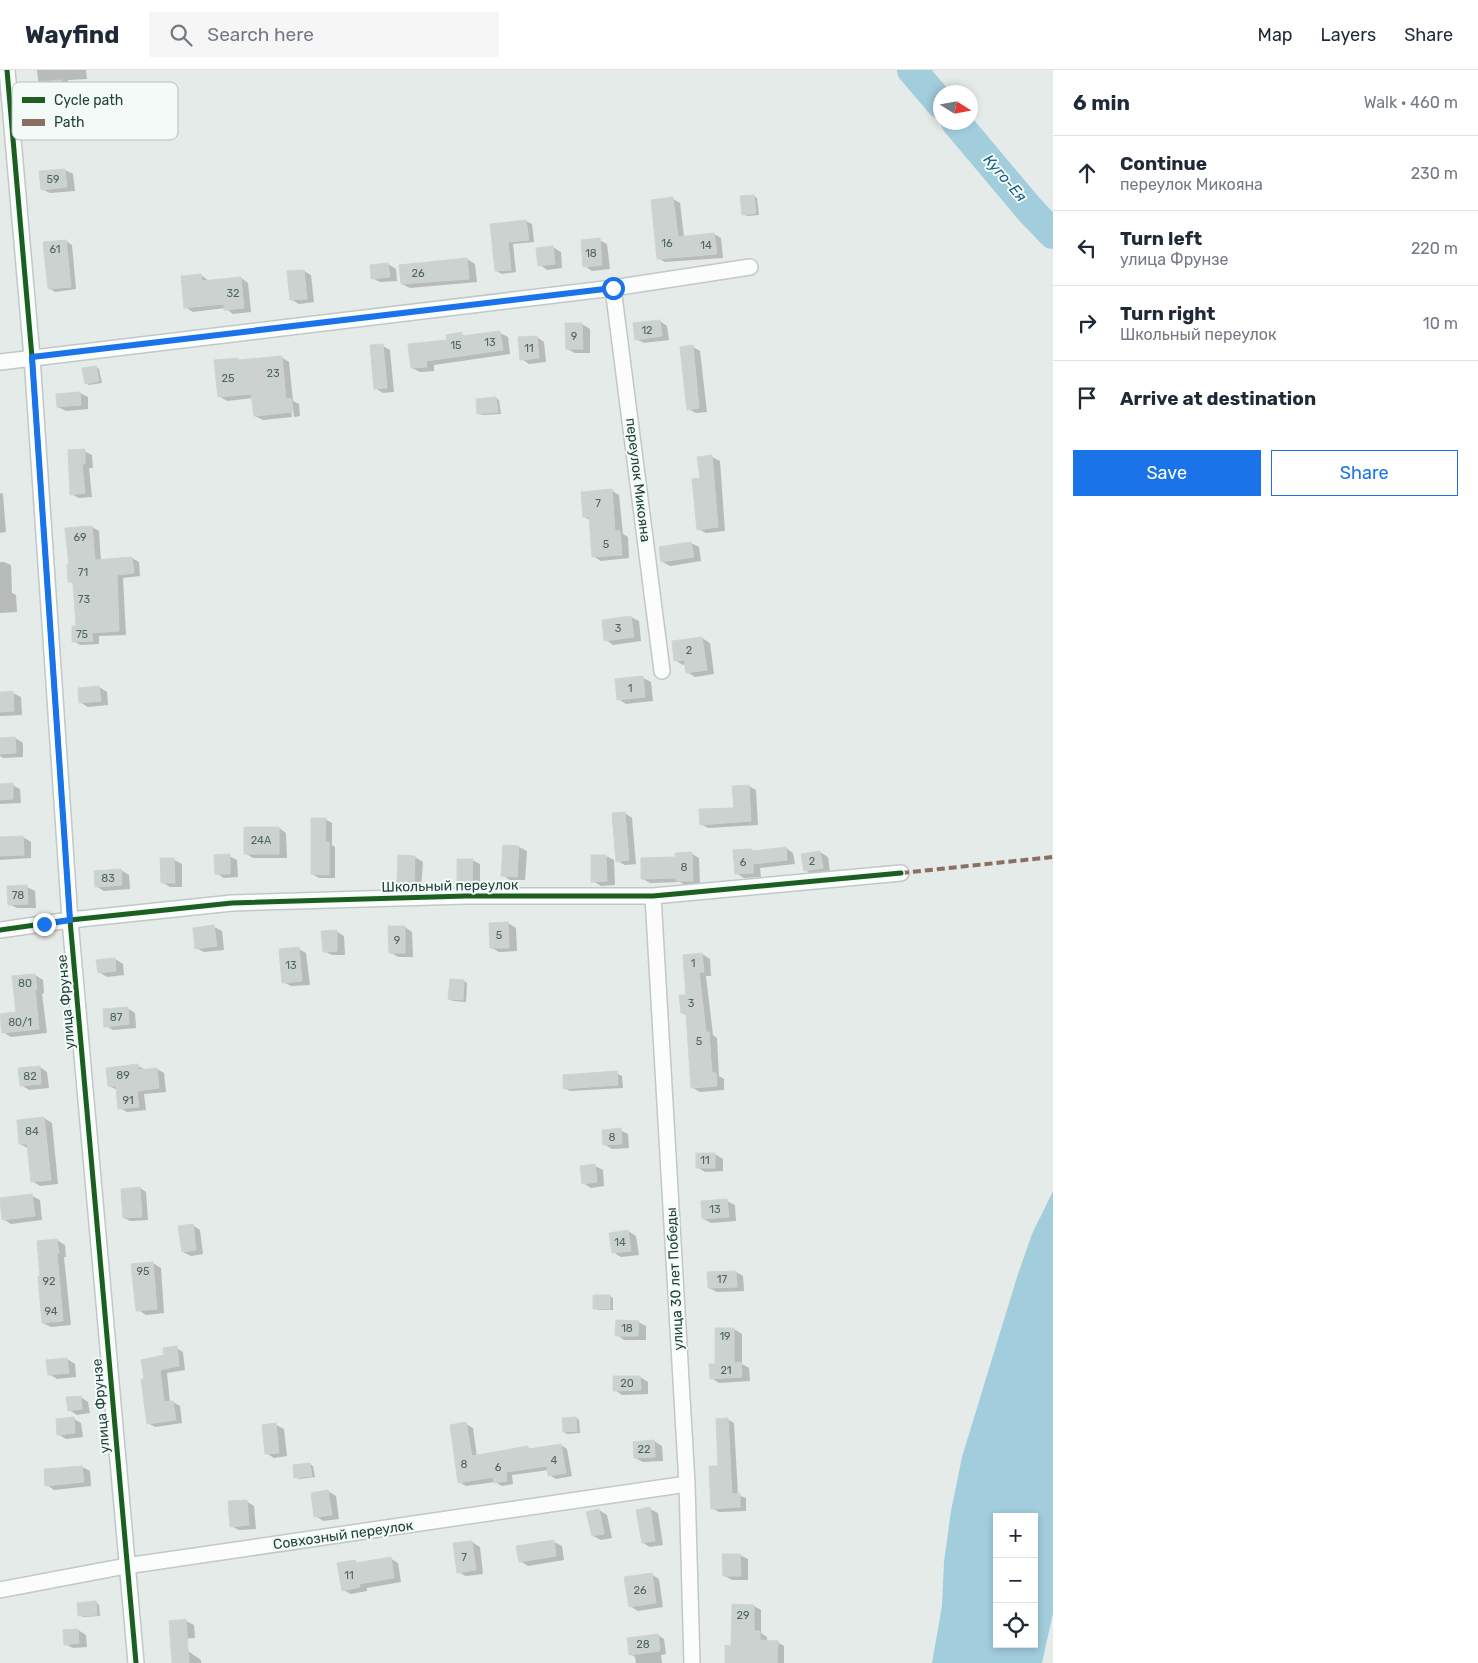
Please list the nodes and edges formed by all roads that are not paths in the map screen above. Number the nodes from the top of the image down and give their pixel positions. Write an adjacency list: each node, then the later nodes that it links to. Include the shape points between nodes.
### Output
1 (7, 70): 2 (street, улица Фрунзе)
2 (12, 127)
3 (13, 140): 6 (street, улица Фрунзе)
4 (750, 267): 5 (street)
5 (613, 288): 6 (street); 8 (street, переулок Микояна)
6 (32, 357): 7 (street); 11 (street, улица Фрунзе)
7 (0, 362)
8 (662, 671)
9 (901, 873): 10 (street, Школьный переулок)
10 (654, 896): 11 (street, Школьный переулок, via 466,896 232,902); 13 (street, улица 30 лет Победы)
11 (70, 920): 12 (street, Школьный переулок); 14 (street, улица Фрунзе)
12 (0, 930)
13 (687, 1484): 14 (street, Совхозный переулок); 17 (street, улица 30 лет Победы)
14 (126, 1566): 15 (street, Совхозный переулок); 16 (street, улица Фрунзе)
15 (0, 1590)
16 (136, 1663)
17 (692, 1663)

